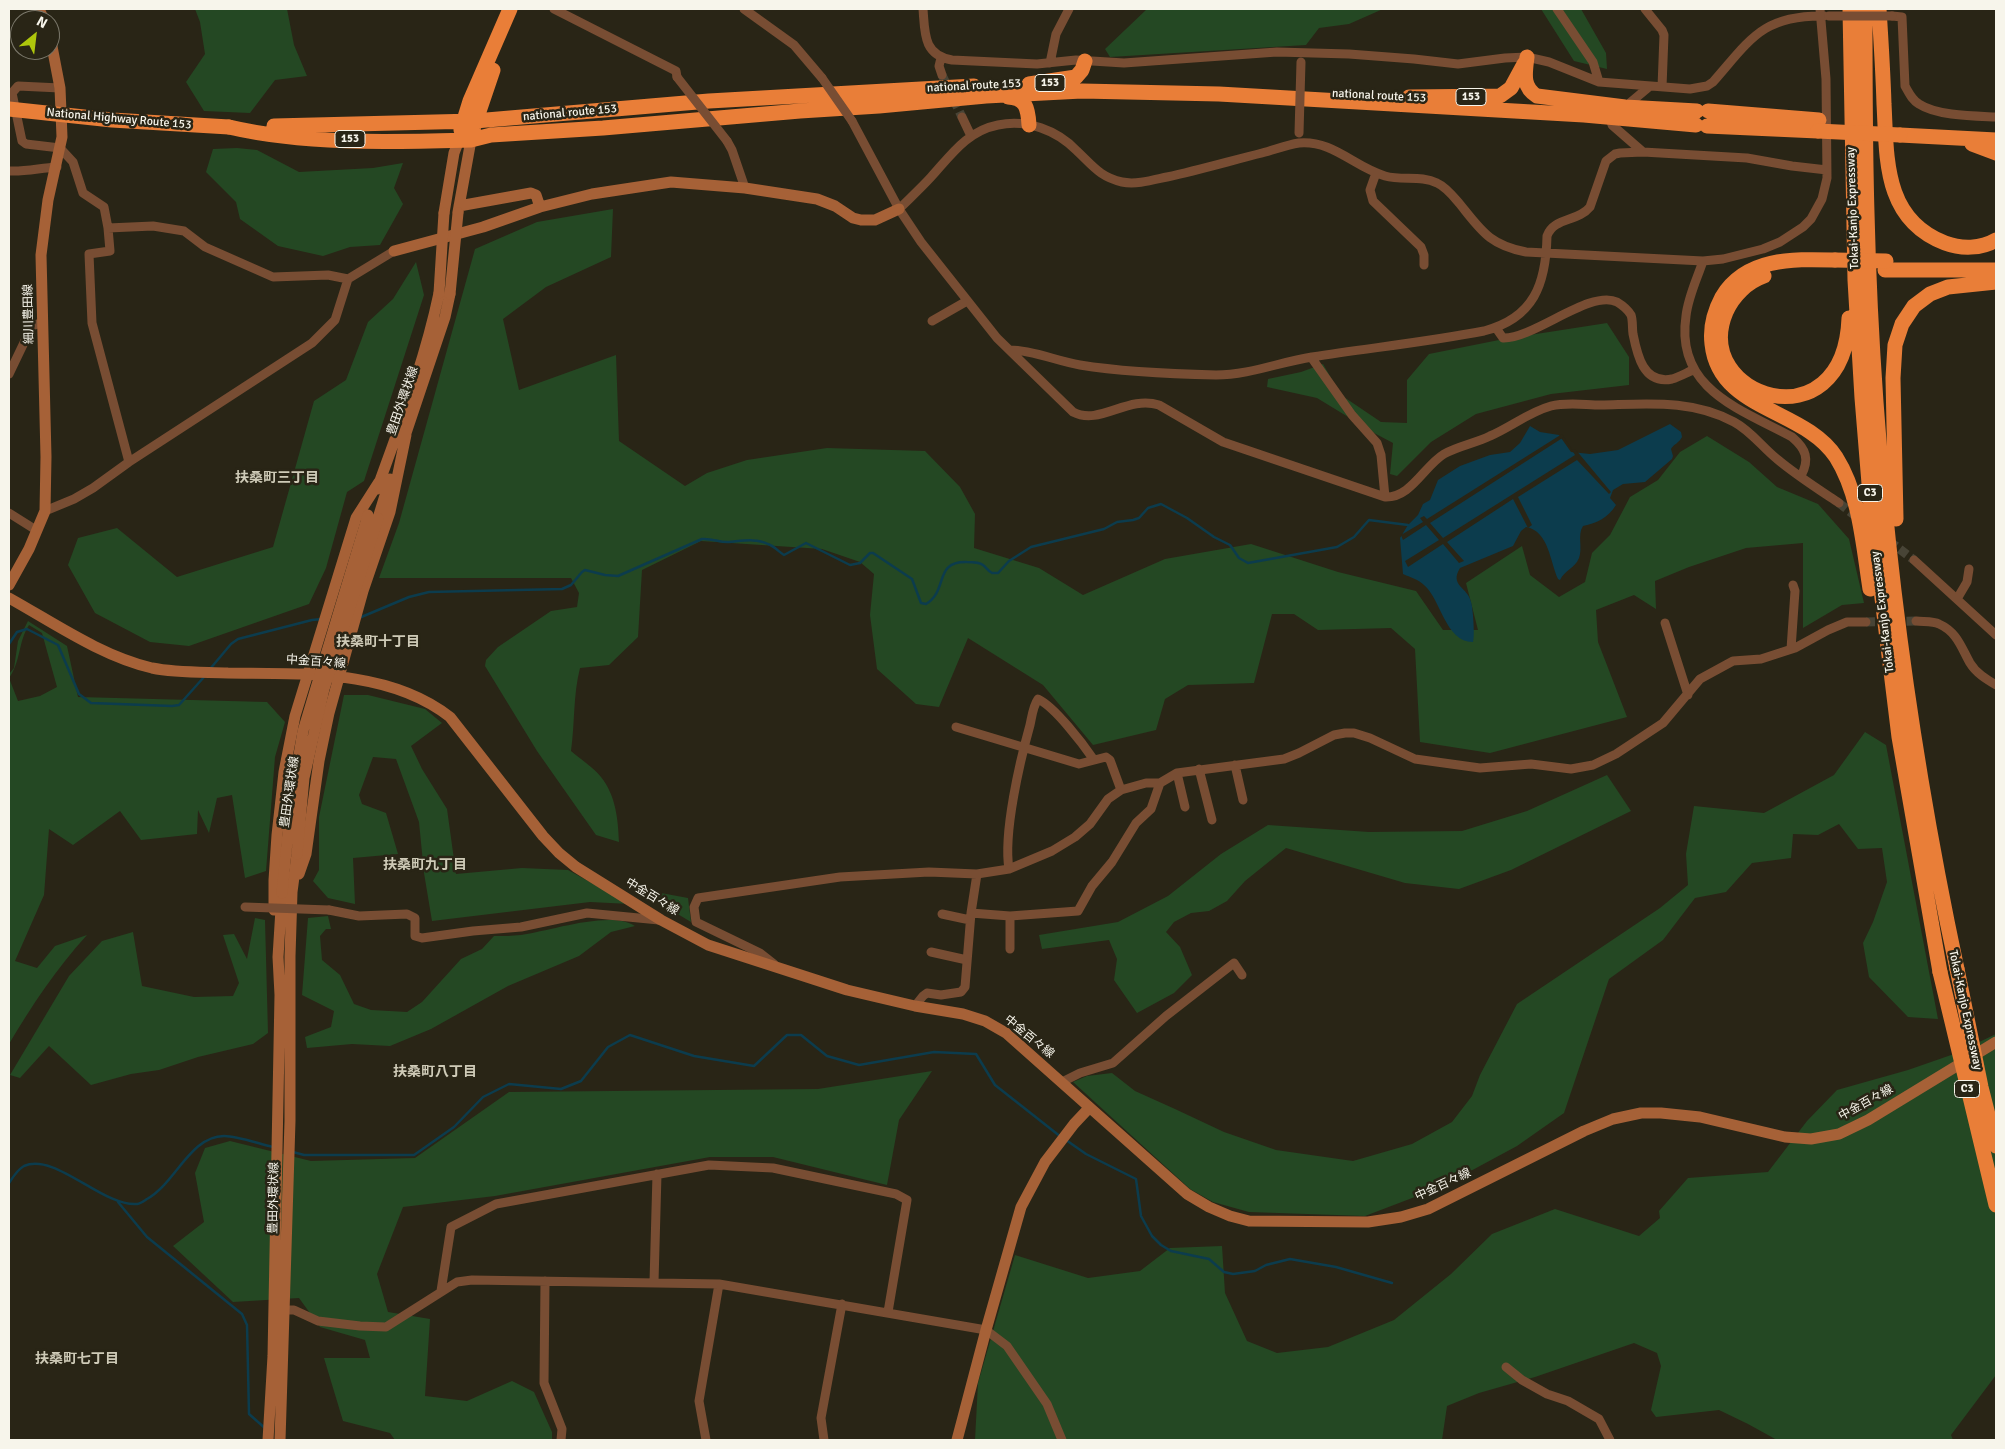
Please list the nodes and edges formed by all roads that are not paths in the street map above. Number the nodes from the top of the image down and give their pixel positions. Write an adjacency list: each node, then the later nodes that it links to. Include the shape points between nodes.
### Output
1 (510, 9): 36 (highway, via 480,76)
2 (521, 9): 36 (highway)
3 (554, 9): 53 (street, bridge, via 676,71 677,77 727,141)
4 (744, 9): 56 (street, bridge, via 794,45 822,78 852,122)
5 (922, 9): 15 (street, via 927,42)
6 (1069, 9): 19 (street, via 1056,34)
7 (1557, 9): 21 (street, via 1593,62)
8 (1645, 9): 24 (street, via 1664,36)
9 (1850, 9): 30 (highway, Tokai-Kanjo Expressway / C3)
10 (1865, 9): 104 (highway, Tokai-Kanjo Expressway / C3, via 1866,212 1876,396 1892,572)
11 (1886, 12): 12 (street); 13 (street, bridge); 58 (highway, via 1887,157 1891,182 1900,204 1913,223 1950,245 1972,247)
12 (1902, 13): 32 (street, via 1905,86 1910,96 1933,111)
13 (1823, 14): 24 (street, via 1774,23 1752,37 1707,86 1690,89); 50 (street)
14 (1527, 57): 16 (street, via 1458,64 1414,58); 21 (street); 27 (highway, 153, via 1511,88 1500,96); 29 (highway, via 1526,85 1537,96)
15 (941, 58): 19 (street); 20 (street)
16 (1301, 58): 18 (street, via 1278,52 1124,63); 45 (street, bridge)
17 (55, 60): 25 (street, 細川豊田線)
18 (1085, 61): 19 (street); 22 (highway, 153, via 1076,77)
19 (1050, 63)
20 (942, 75)
21 (1599, 82): 23 (street)
22 (1029, 84): 27 (highway, national route 153 / 153, via 1175,84); 36 (highway, national route 153 / 153, via 709,100)
23 (1650, 86): 24 (street); 29 (street)
24 (1662, 87)
25 (60, 88): 46 (street, 細川豊田線); 46 (street, via 18,86 12,93 22,141)
26 (1082, 91): 28 (highway, national route 153 / 153); 34 (highway, national route 153 / 153, via 1219,94); 37 (highway, via 1042,98)
27 (1393, 97): 29 (highway, national route 153 / 153)
28 (958, 98): 37 (highway, via 1016,98 1028,107); 43 (highway, national route 153 / 153, via 491,135)
29 (1625, 107): 35 (highway)
30 (1850, 107): 64 (highway, via 1850,320 1846,346 1830,376 1810,392 1778,397 1752,388 1736,374 1723,346 1725,316 1734,298 1750,282 1770,274); 105 (highway, Tokai-Kanjo Expressway / C3, via 1862,398 1873,527)
31 (9, 110): 38 (highway, National Highway Route 153 / 153, bridge)
32 (1996, 116)
33 (962, 117): 41 (street)
34 (1610, 117): 35 (highway, national route 153); 47 (street, via 1612,125)
35 (1702, 118): 39 (highway)
36 (469, 122): 38 (highway, National Highway Route 153 / 153); 43 (highway)
37 (1029, 124): 41 (street, via 998,125); 45 (street, via 1058,135 1104,177 1125,183 1180,174)
38 (229, 127): 43 (highway, National Highway Route 153 / 153, via 254,133 326,139)
39 (1901, 130): 40 (highway); 42 (highway)
40 (1996, 130)
41 (971, 136): 56 (street)
42 (1925, 137): 44 (highway); 48 (highway, via 1978,145)
43 (465, 140): 55 (street, 豊田外環状線); 69 (street, 豊田外環状線, bridge, via 454,153 444,213)
44 (1996, 140)
45 (1298, 144): 52 (street, via 1320,144 1334,149)
46 (60, 148): 49 (street, 細川豊田線); 57 (street, via 72,162 83,193 104,207)
47 (1643, 152): 50 (street, via 1747,158); 60 (street, via 1610,157 1603,167 1590,207 1582,215 1552,227 1546,236)
48 (1996, 153)
49 (57, 168): 51 (street); 72 (street, 細川豊田線, via 48,200 41,255)
50 (1827, 170): 62 (street, via 1822,199 1811,219 1794,234 1744,255)
51 (9, 171)
52 (1376, 173): 60 (street, via 1438,183 1497,244 1520,251); 63 (street, via 1370,190 1373,201 1421,247)
53 (745, 188): 54 (street, via 671,182 592,194); 56 (street, via 816,199 861,220 875,220)
54 (540, 207): 55 (street, via 536,195 531,192); 59 (street, via 483,227)
55 (458, 209): 69 (street, 豊田外環状線, bridge)
56 (899, 209): 70 (street, via 920,242)
57 (108, 228): 67 (street, via 153,226 184,231 205,247 273,277 328,274); 79 (street, via 110,251 89,254 92,324)
58 (1996, 240)
59 (394, 251): 67 (street)
60 (1546, 253): 62 (street); 73 (street, via 1542,279 1534,298 1519,315)
61 (1996, 260): 65 (highway)
62 (1703, 261): 76 (street, via 1685,317)
63 (1424, 264)
64 (1834, 264): 65 (highway, bridge); 105 (highway, via 1783,260 1742,275 1727,289 1716,308 1712,348 1719,368 1731,385 1749,399 1811,431 1841,466 1856,509)
65 (1886, 265): 66 (highway)
66 (1996, 270)
67 (348, 279): 79 (street, via 335,320 312,343)
68 (1996, 282): 104 (highway, via 1948,287 1926,296 1907,314 1895,345 1893,378 1900,586)
69 (445, 294): 78 (street, 豊田外環状線, via 445,318); 81 (street, 豊田外環状線, via 434,316)
70 (967, 301): 71 (street); 74 (street)
71 (932, 321)
72 (43, 322): 77 (street, via 32,326); 84 (street, 細川豊田線)
73 (1496, 328): 75 (street); 76 (street, via 1503,338 1515,338 1580,308 1603,300 1613,301 1623,306 1631,316 1638,358 1649,374 1664,380)
74 (1010, 350): 75 (street, via 1024,350 1043,357 1114,369 1218,375); 82 (street, via 1080,416 1091,417 1135,403 1150,402 1223,442)
75 (1311, 357): 82 (street, via 1352,415 1377,443)
76 (1693, 370): 80 (street, via 1726,403 1798,442 1806,454)
77 (9, 374)
78 (406, 435): 86 (street, 豊田外環状線); 100 (street, via 390,512)
79 (129, 462): 84 (street, via 94,488)
80 (1801, 476): 82 (street, via 1737,423 1705,409 1674,404 1554,406 1445,454 1401,493); 83 (street)
81 (379, 482): 86 (street, 豊田外環状線); 99 (street, via 356,518)
82 (1385, 497)
83 (1839, 503)
84 (45, 511): 87 (street, 細川豊田線)
85 (9, 513): 87 (street)
86 (373, 516): 118 (street, 豊田外環状線, bridge, via 324,689 304,778 297,854); 118 (street, 豊田外環状線, bridge, via 333,626 303,731 291,802)
87 (36, 530): 90 (street, 細川豊田線)
88 (1914, 560): 93 (street)
89 (1968, 569): 93 (street, via 1967,582)
90 (9, 585)
91 (1793, 585): 98 (street)
92 (9, 598): 99 (street, 中金百々線, via 109,653 153,668)
93 (1957, 598): 97 (street)
94 (1916, 621): 101 (street, via 1938,623 1952,631 1970,664)
95 (1866, 622): 98 (street, via 1847,622)
96 (1666, 623): 102 (street)
97 (1996, 635)
98 (1791, 649): 102 (street, via 1760,659 1733,661 1700,679)
99 (306, 675): 100 (street, 中金百々線); 126 (street, via 284,772 277,835 274,918)
100 (339, 676): 118 (street, via 319,761 306,854); 123 (street, 中金百々線, via 405,691 433,704 450,717 559,853)
101 (1996, 685)
102 (1688, 695): 108 (street, via 1663,723 1642,738 1592,765 1572,769 1531,764 1480,768 1415,759 1354,733 1334,735 1284,759)
103 (956, 727): 106 (street)
104 (1914, 736): 135 (highway, Tokai-Kanjo Expressway / C3, bridge, via 1943,906)
105 (1899, 738): 138 (highway, Tokai-Kanjo Expressway / C3, bridge, via 1940,972)
106 (1024, 747): 107 (street, via 1081,765); 107 (street, via 1038,699 1062,720); 116 (street, via 1011,821)
107 (1094, 760): 112 (street, via 1106,757 1110,760)
108 (1235, 765): 109 (street); 113 (street)
109 (1199, 769): 110 (street); 115 (street)
110 (1177, 773): 111 (street); 114 (street)
111 (1160, 782): 112 (street); 121 (street, via 1151,809 1136,823 1078,910)
112 (1120, 790): 116 (street, via 1108,798 1090,824 1075,837 1052,851)
113 (1243, 800)
114 (1186, 807)
115 (1212, 820)
116 (1009, 869): 117 (street)
117 (977, 874): 122 (street); 128 (street, via 929,872 840,877 698,898 694,908 696,922 760,953)
118 (287, 893): 126 (street, 豊田外環状線); 131 (street, 豊田外環状線)
119 (245, 907): 123 (street, bridge, via 328,910 359,916 407,914 414,918 415,936 422,938 521,927 587,914)
120 (942, 914): 122 (street)
121 (1010, 916): 122 (street); 124 (street)
122 (971, 917): 127 (street)
123 (662, 920): 128 (street, 中金百々線, via 708,945)
124 (1010, 949)
125 (932, 952): 127 (street)
126 (278, 957): 131 (street, 豊田外環状線)
127 (968, 960): 130 (street, via 965,987 961,992 927,993)
128 (780, 969): 130 (street, 中金百々線, via 847,990)
129 (1242, 974): 133 (street, via 1234,963 1113,1063)
130 (915, 1006): 133 (street, 中金百々線, via 986,1021 1006,1033)
131 (284, 1034): 137 (street, 豊田外環状線)
132 (1996, 1042): 134 (street, 中金百々線, via 1868,1120 1839,1134 1811,1139 1785,1137 1700,1117 1641,1113 1584,1131 1428,1209 1368,1222 1249,1220 1230,1216 1187,1194)
133 (1062, 1082): 134 (street, 中金百々線)
134 (1089, 1108): 146 (street, via 1045,1162 1021,1207)
135 (1996, 1146)
136 (657, 1174): 140 (street); 142 (street, via 484,1208 451,1227); 145 (street, via 709,1165 773,1168 896,1194 907,1200)
137 (281, 1191): 144 (street, 豊田外環状線); 148 (street, 豊田外環状線)
138 (1996, 1205)
139 (545, 1281): 140 (street); 142 (street, via 472,1280 457,1282); 150 (street, via 544,1384 562,1429)
140 (654, 1282): 141 (street)
141 (719, 1284): 143 (street); 151 (street, via 699,1401)
142 (441, 1291): 144 (street, via 386,1327 318,1321 294,1310)
143 (842, 1304): 145 (street); 152 (street, via 821,1418)
144 (285, 1310): 149 (street, 豊田外環状線)
145 (888, 1312): 146 (street)
146 (986, 1330): 153 (street); 154 (street, via 1007,1346 1047,1404)
147 (1506, 1367): 155 (street, via 1522,1380 1599,1419)
148 (268, 1440)
149 (280, 1440)
150 (561, 1440)
151 (706, 1440)
152 (824, 1440)
153 (957, 1440)
154 (1062, 1440)
155 (1610, 1440)

